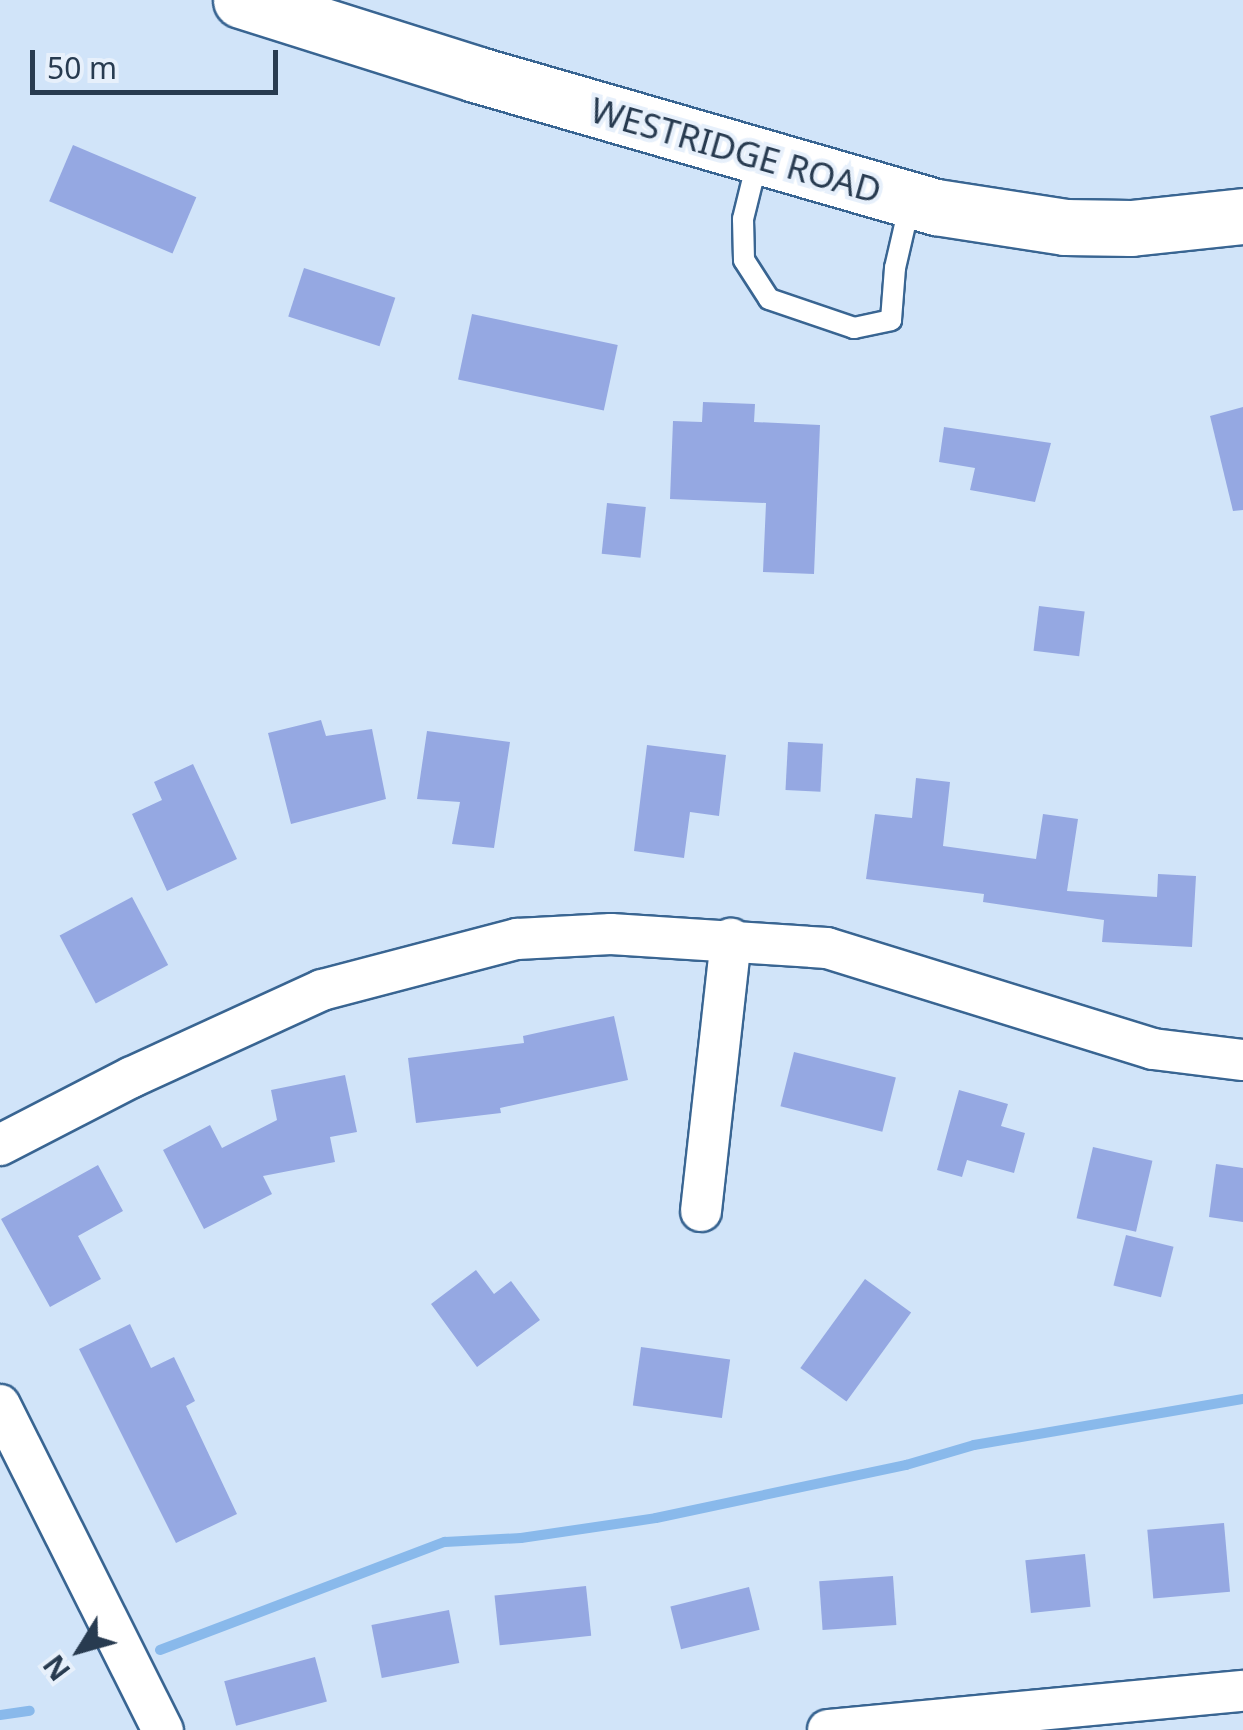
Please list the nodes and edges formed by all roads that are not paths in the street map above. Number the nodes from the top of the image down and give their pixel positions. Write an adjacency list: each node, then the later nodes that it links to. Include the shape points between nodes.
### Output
1 (241, 0): 2 (main road, WESTRIDGE ROAD)
2 (759, 156): 3 (main road, WESTRIDGE ROAD); 3 (lane, via 743,219 744,260 769,299 854,328 891,320)
3 (911, 201): 4 (main road, WESTRIDGE ROAD, via 1065,227 1131,228)
4 (1243, 216)
5 (731, 939): 6 (street, via 827,948 1153,1049); 7 (street, via 610,934 516,940 322,990); 8 (street)
6 (1243, 1060)
7 (0, 1145)
8 (701, 1211)
9 (0, 1405): 12 (street)
10 (1243, 1692): 11 (street)
11 (1157, 1714): 13 (street)
12 (163, 1730)
13 (828, 1730)

